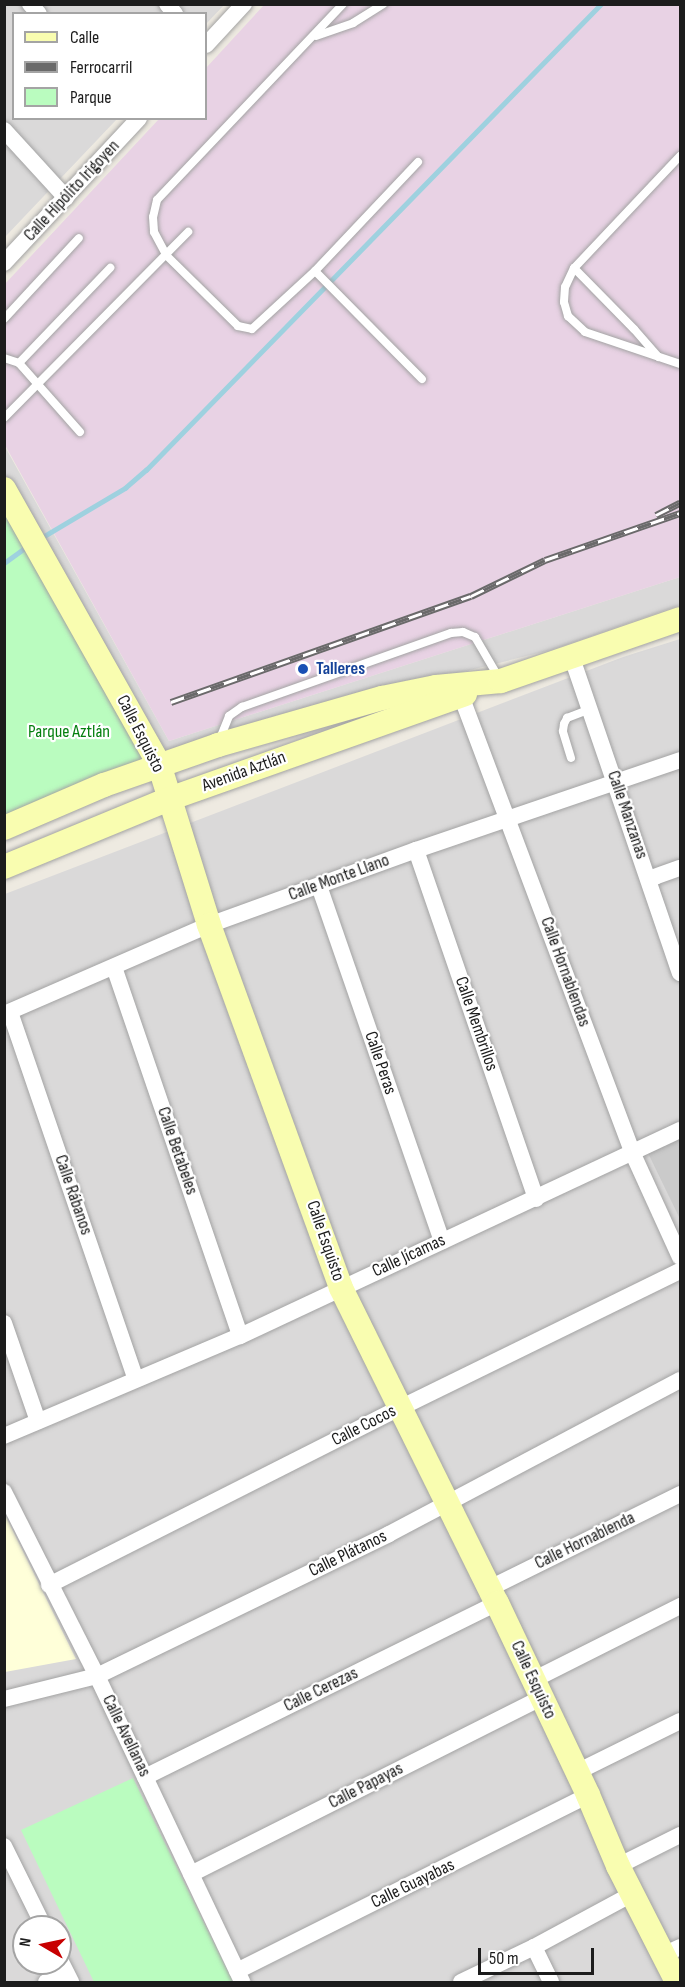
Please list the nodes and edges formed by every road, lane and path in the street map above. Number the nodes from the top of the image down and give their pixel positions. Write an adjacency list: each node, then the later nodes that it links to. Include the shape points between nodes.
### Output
1 (244, 4): 5 (street)
2 (343, 4): 4 (lane)
3 (384, 4): 4 (lane, via 352,23)
4 (313, 37): 13 (lane, via 157,200 154,232)
5 (207, 44)
6 (136, 120): 10 (street, Calle Hipólito Irigoyen)
7 (4, 130): 10 (street)
8 (680, 159): 16 (lane)
9 (418, 162): 17 (lane)
10 (66, 198): 14 (street, Calle Hipólito Irigoyen)
11 (188, 231): 13 (lane)
12 (79, 238): 18 (lane)
13 (166, 255): 17 (lane, via 238,326 247,329 262,321); 24 (lane)
14 (4, 263)
15 (110, 268): 21 (lane)
16 (574, 268): 20 (lane); 20 (lane, via 565,287 568,316 585,332)
17 (315, 271): 23 (lane)
18 (4, 319)
19 (4, 358): 21 (lane)
20 (658, 358): 22 (lane)
21 (19, 363): 24 (lane)
22 (681, 364)
23 (422, 379)
24 (38, 385): 25 (lane); 26 (lane)
25 (4, 418)
26 (80, 432)
27 (4, 489): 37 (street, Calle Esquisto)
28 (681, 619): 29 (street, Avenida Aztlán)
29 (572, 658): 30 (street, Avenida Aztlán); 33 (street, Calle Manzanas)
30 (494, 683): 31 (street, Avenida Aztlán); 34 (lane, via 475,637 451,633 242,707 229,716)
31 (458, 690): 32 (street, Avenida Aztlán); 37 (street, Avenida Aztlán); 39 (street, Calle Hornablendas)
32 (345, 706): 34 (street, Avenida Aztlán); 37 (street, via 320,727 289,742)
33 (590, 709): 35 (lane, via 567,718 564,724); 38 (street, Calle Manzanas)
34 (218, 745): 37 (street, Avenida Aztlán)
35 (571, 758)
36 (681, 760): 38 (street, Calle Monte Llano)
37 (164, 782): 40 (street, Avenida Aztlán); 42 (street, Avenida Aztlán); 46 (street, Calle Esquisto)
38 (617, 782): 39 (street, Calle Monte Llano); 44 (street, Calle Manzanas)
39 (507, 819): 41 (street, Calle Monte Llano); 51 (street, Calle Hornablendas)
40 (4, 828)
41 (416, 850): 45 (street, Calle Monte Llano); 52 (street, Calle Membrillos)
42 (4, 867)
43 (681, 868): 44 (street)
44 (649, 879): 48 (street, Calle Manzanas)
45 (318, 886): 46 (street, Calle Monte Llano); 53 (street, Calle Peras)
46 (209, 925): 47 (street, Calle Monte Llano); 56 (street, Calle Esquisto)
47 (114, 967): 49 (street, Calle Monte Llano); 58 (street, Calle Betabeles)
48 (681, 973)
49 (7, 1013): 59 (street, Calle Rábanos)
50 (681, 1130): 51 (street, Calle Jícamas)
51 (633, 1154): 52 (street, Calle Jícamas); 54 (street, Calle Hornablendas)
52 (536, 1199): 53 (street, Calle Jícamas)
53 (442, 1240): 56 (street, Calle Jícamas)
54 (681, 1257)
55 (681, 1270): 61 (street, Calle Cocos)
56 (341, 1287): 58 (street, Calle Jícamas); 61 (street, Calle Esquisto)
57 (4, 1323): 62 (street)
58 (240, 1336): 59 (street, Calle Jícamas)
59 (136, 1379): 62 (street, Calle Jícamas)
60 (681, 1380): 66 (street, Calle Plátanos)
61 (400, 1408): 66 (street, Calle Esquisto); 67 (street, Calle Cocos)
62 (38, 1421): 63 (street, Calle Jícamas)
63 (4, 1436)
64 (4, 1492): 67 (street, Calle Avellanas)
65 (681, 1494): 68 (street, Calle Hornablenda)
66 (448, 1502): 68 (street, Calle Esquisto); 70 (street, Calle Plátanos)
67 (49, 1585): 70 (street, Calle Avellanas)
68 (494, 1595): 71 (street, Calle Esquisto); 75 (street, Calle Cerezas)
69 (681, 1606): 71 (street, Calle Papayas)
70 (97, 1676): 72 (street, Calle Plátanos); 75 (street, Calle Avellanas)
71 (537, 1689): 74 (street, Calle Esquisto); 80 (street, Calle Papayas)
72 (4, 1699)
73 (681, 1721): 74 (street)
74 (577, 1772): 76 (street, Calle Esquisto)
75 (145, 1777): 80 (street, Calle Avellanas)
76 (588, 1795): 79 (street, Calle Esquisto); 86 (street, Calle Guayabas)
77 (681, 1835): 79 (street)
78 (4, 1846): 82 (street)
79 (618, 1866): 81 (street, Calle Esquisto)
80 (191, 1874): 86 (street, Calle Avellanas)
81 (632, 1894): 83 (street); 84 (street, Calle Esquisto)
82 (38, 1915)
83 (534, 1947): 88 (street); 89 (street)
84 (672, 1951): 90 (street, Calle Esquisto)
85 (61, 1975): 87 (street)
86 (240, 1977)
87 (46, 1983)
88 (461, 1983)
89 (551, 1983)
90 (677, 1983)

